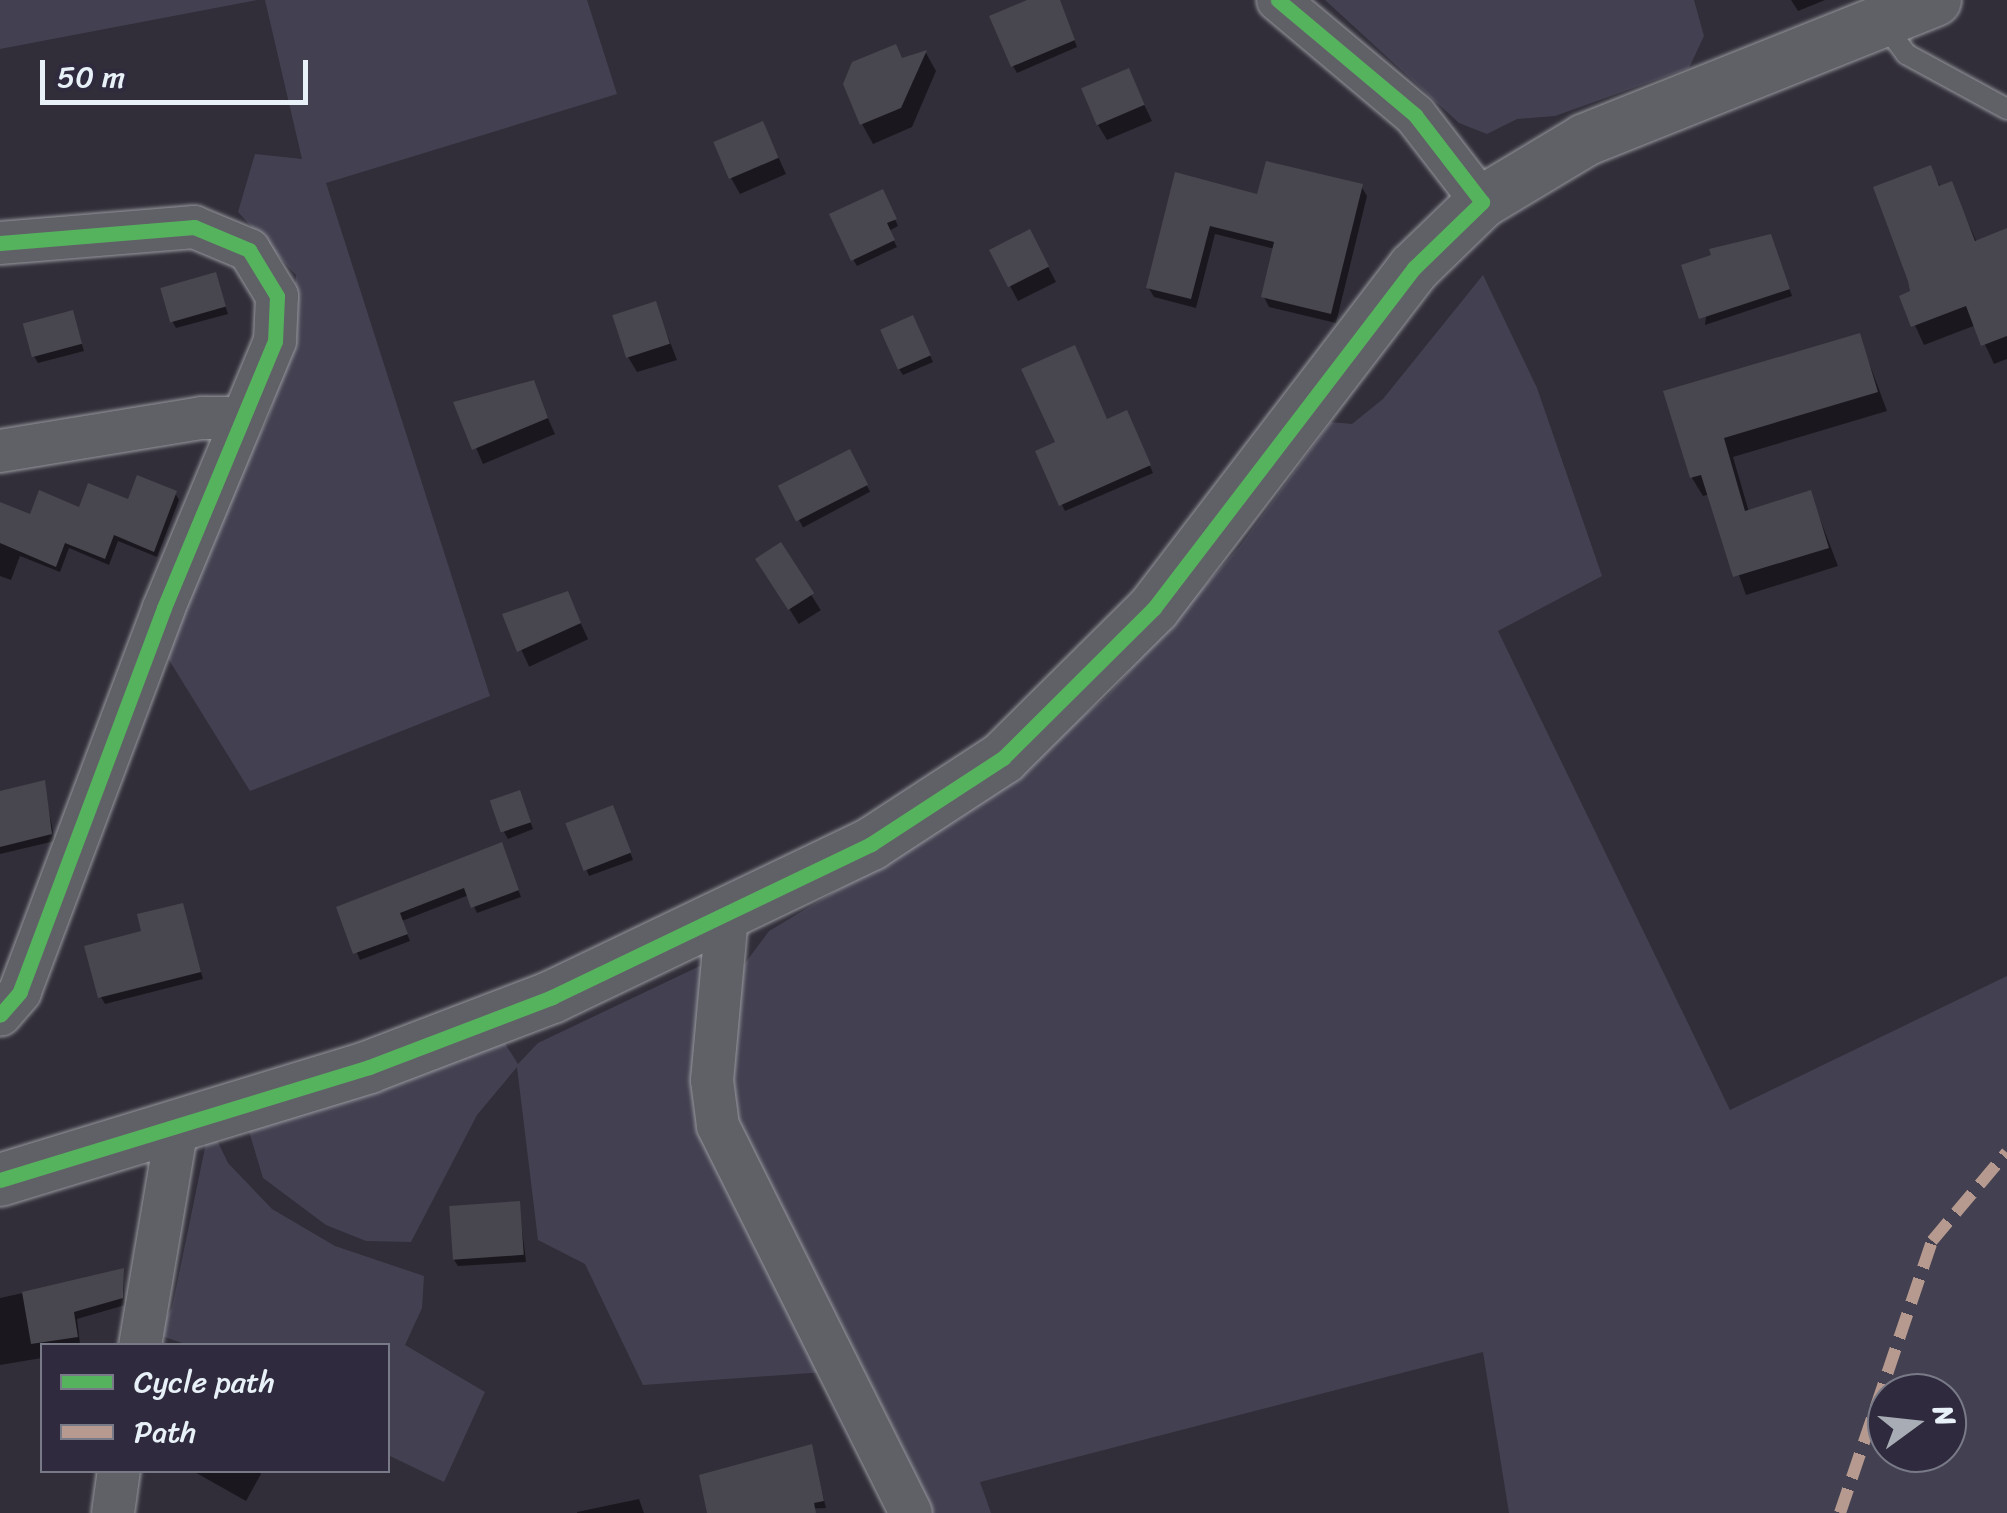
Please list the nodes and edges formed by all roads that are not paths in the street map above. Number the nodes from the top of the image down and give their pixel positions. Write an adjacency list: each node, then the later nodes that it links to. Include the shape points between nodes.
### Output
1 (1278, 0): 5 (street, via 1415,116)
2 (1935, 0): 3 (street)
3 (1882, 21): 4 (lane, via 1906,54); 5 (street, via 1585,140)
4 (2007, 109)
5 (1482, 202): 9 (street, via 1414,268 1154,608 1003,758 871,844)
6 (0, 242): 7 (street, via 194,227 249,250 277,296 275,341)
7 (242, 418): 8 (street, via 202,418); 10 (street, via 20,992)
8 (0, 451)
9 (727, 916): 11 (street, via 552,997 370,1067); 16 (street, via 712,1080 718,1126)
10 (0, 1014)
11 (178, 1122): 12 (street); 13 (street)
12 (0, 1180)
13 (141, 1343)
14 (118, 1473): 15 (street)
15 (113, 1513)
16 (911, 1513)

